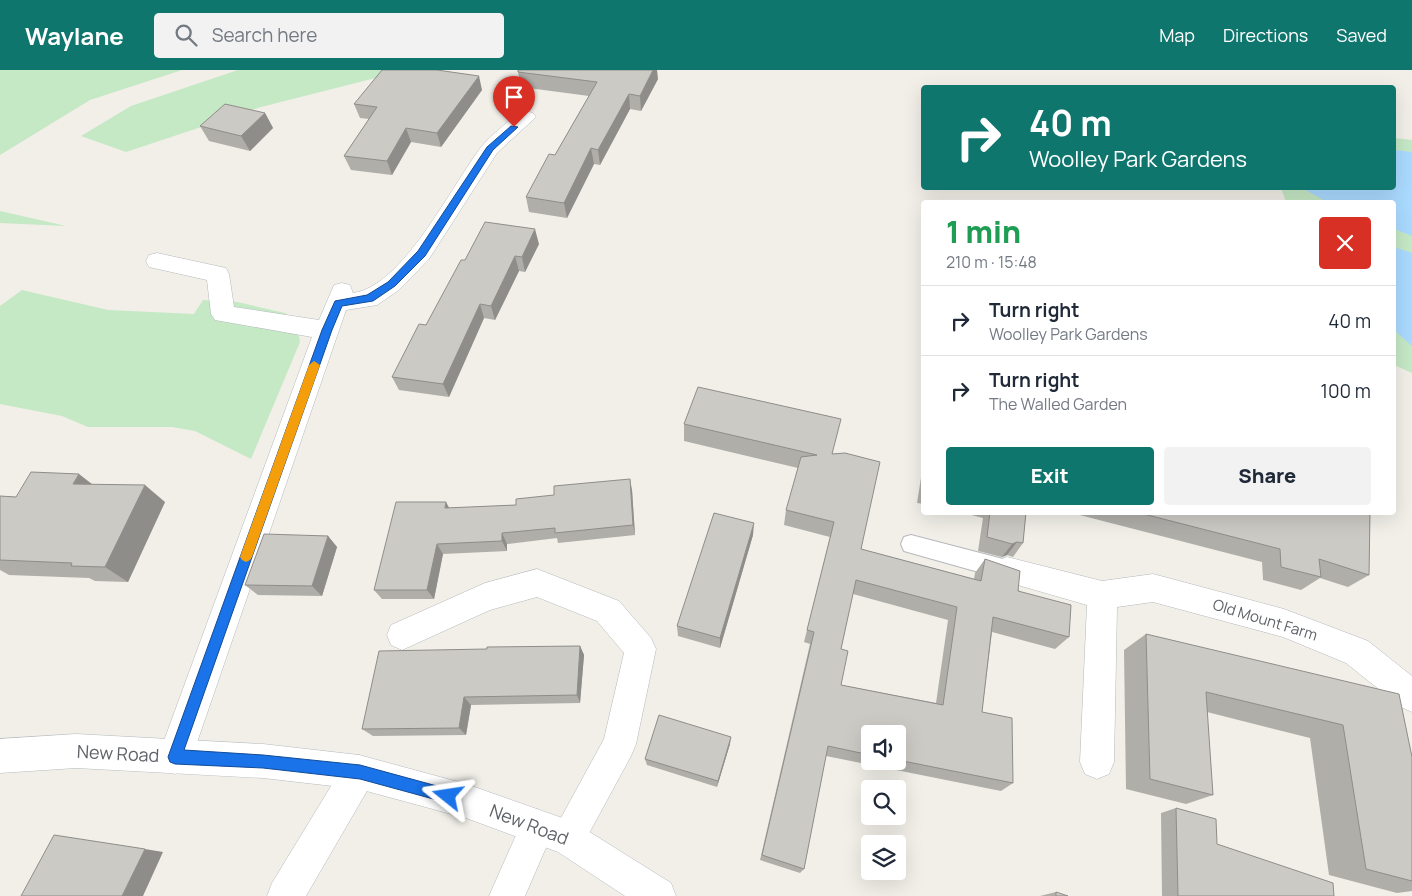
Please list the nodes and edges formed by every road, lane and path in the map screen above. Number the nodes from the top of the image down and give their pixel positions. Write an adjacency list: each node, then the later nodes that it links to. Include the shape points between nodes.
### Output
1 (526, 117): 3 (street, via 490,148 421,254 392,284 369,299 340,297)
2 (157, 261): 3 (street, via 218,274 223,314)
3 (327, 330): 10 (street)
4 (911, 544): 5 (lane)
5 (1007, 570): 6 (street, Old Mount Farm)
6 (1102, 595): 8 (street, Old Mount Farm, via 1153,588 1284,623 1357,652); 11 (street)
7 (402, 634): 13 (street, via 485,597 537,584 608,611 640,648 619,744)
8 (1412, 696)
9 (0, 756): 10 (street, New Road, via 76,751)
10 (175, 757): 12 (street, New Road)
11 (1096, 762)
12 (360, 772): 13 (street, New Road, via 466,801); 14 (street)
13 (552, 832): 15 (street); 16 (street, New Road)
14 (285, 896)
15 (507, 896)
16 (658, 896)

